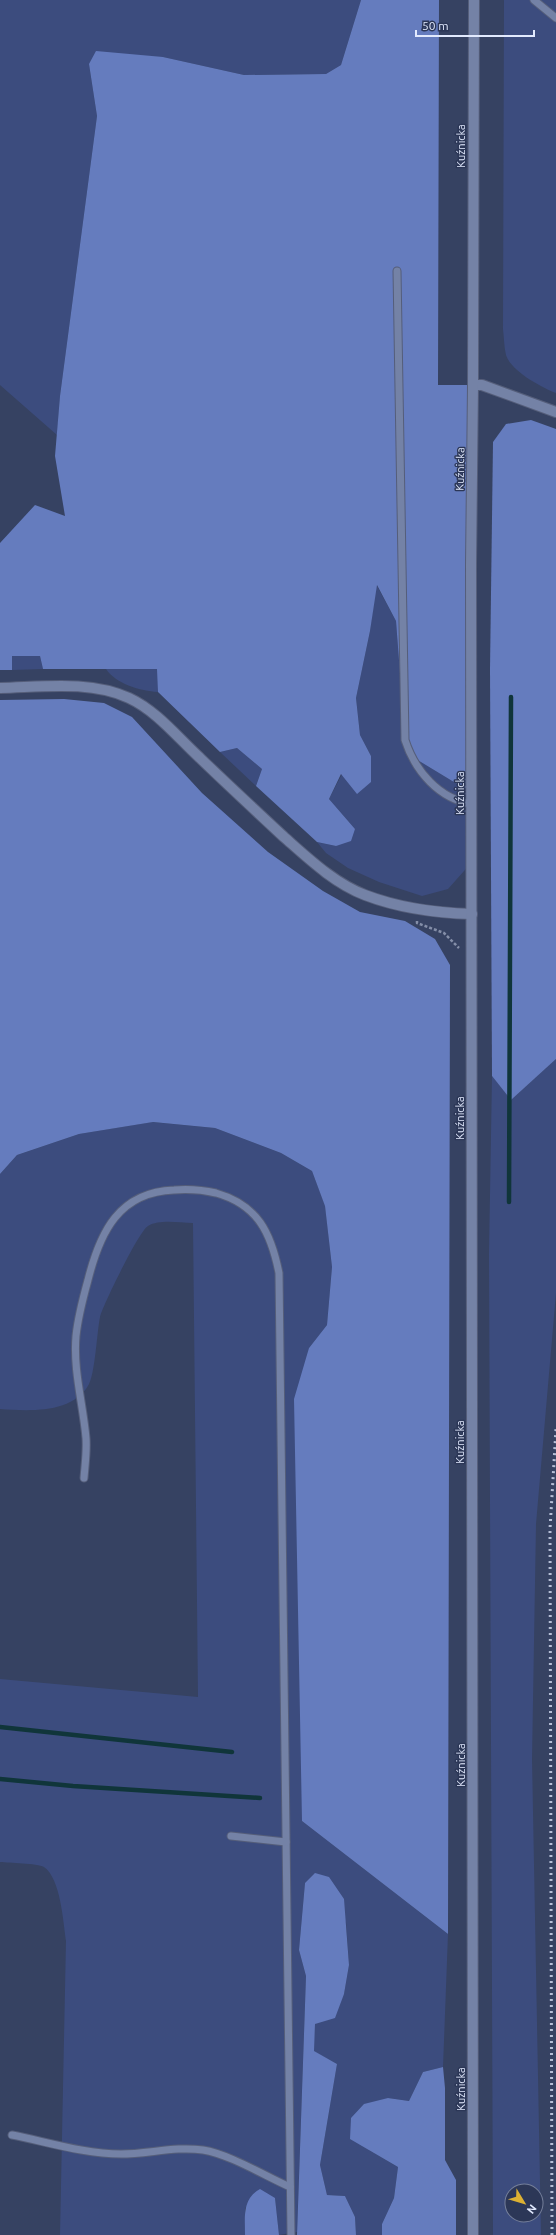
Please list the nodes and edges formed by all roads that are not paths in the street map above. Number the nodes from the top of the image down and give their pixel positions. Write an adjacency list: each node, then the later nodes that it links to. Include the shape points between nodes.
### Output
1 (474, 0): 5 (street, Kuźnicka)
2 (534, 0): 3 (lane)
3 (556, 18)
4 (397, 271): 8 (lane, via 405,740 411,759 429,781 457,802)
5 (473, 385): 6 (street, via 482,385); 8 (street, Kuźnicka, via 470,565)
6 (556, 412)
7 (0, 688): 9 (street, via 84,688 117,693 130,698 156,716 268,822 332,877 365,895 386,901 433,912)
8 (472, 804): 9 (street, Kuźnicka)
9 (472, 914): 16 (street, Kuźnicka)
10 (84, 1478): 12 (lane, via 86,1439 77,1371 76,1337 82,1299 92,1263 106,1228 132,1200 154,1191 193,1190 215,1193 237,1201 256,1214 267,1230 275,1251 279,1273)
11 (231, 1836): 12 (lane)
12 (286, 1842): 14 (lane)
13 (12, 2135): 14 (lane, via 119,2154 182,2148 204,2150 219,2154)
14 (290, 2187): 15 (lane)
15 (291, 2235)
16 (473, 2235)

